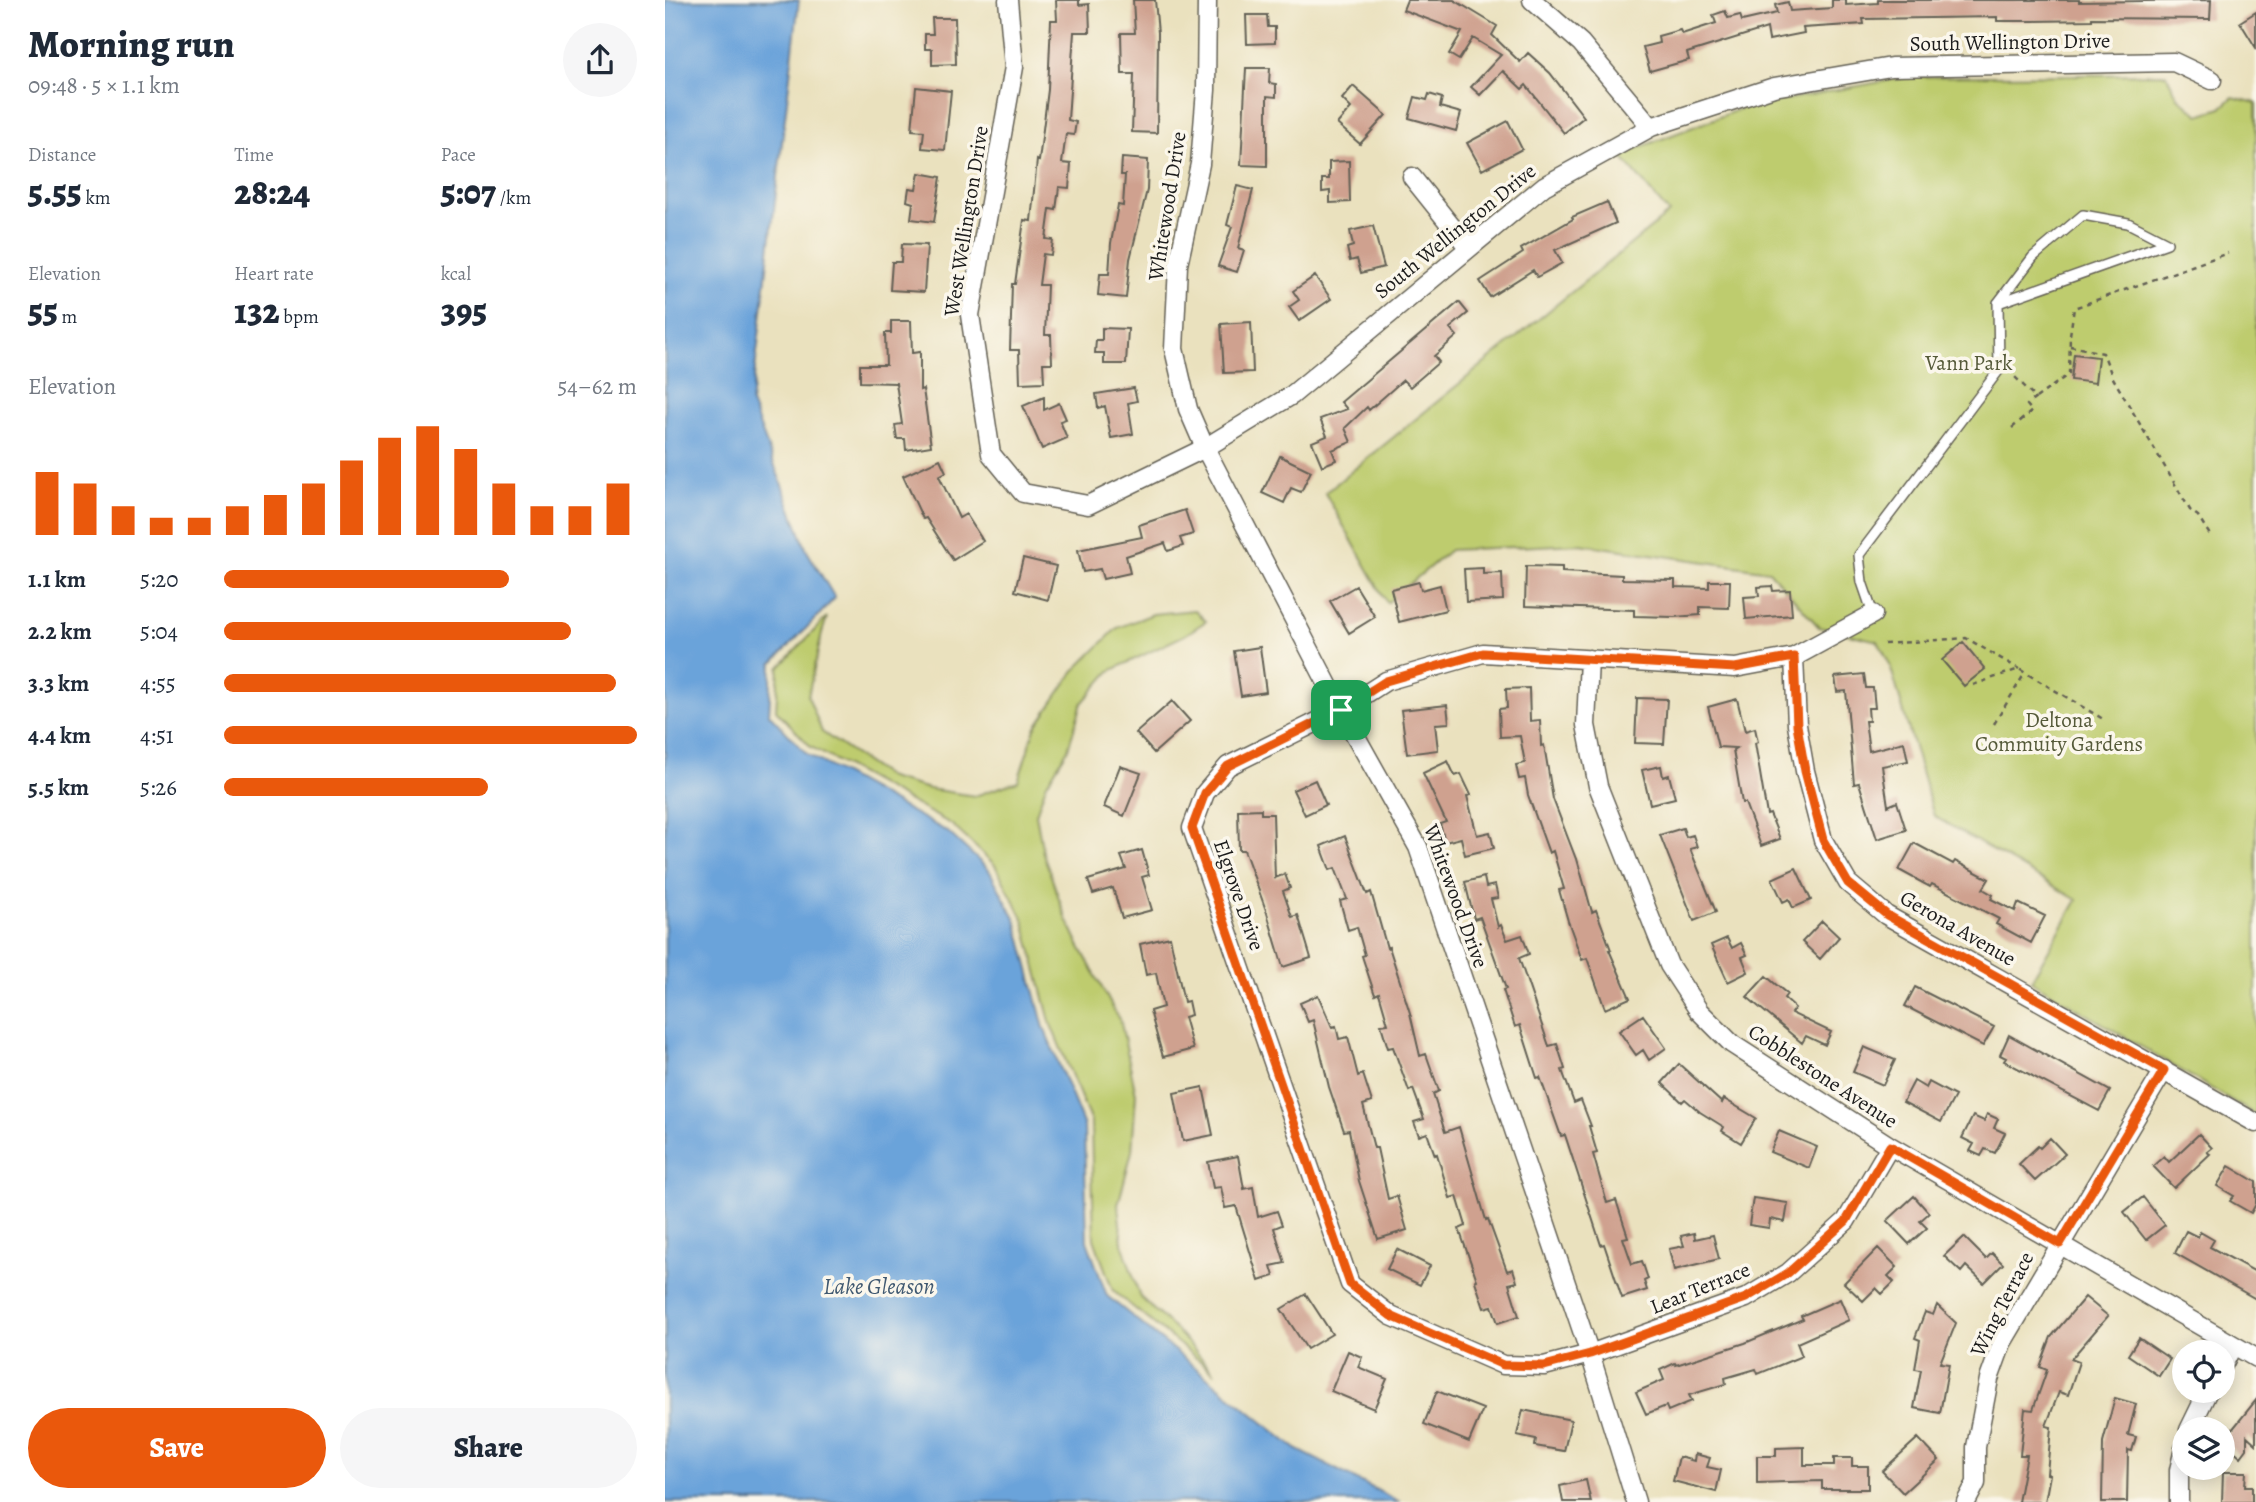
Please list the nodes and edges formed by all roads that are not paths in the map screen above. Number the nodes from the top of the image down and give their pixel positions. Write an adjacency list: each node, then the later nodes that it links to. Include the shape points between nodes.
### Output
1 (1008, 0): 9 (street, West Wellington Drive, via 1014,67 970,315 991,454 1023,493 1089,505)
2 (1207, 0): 9 (street, Whitewood Drive, via 1200,164 1178,265 1174,349 1188,409)
3 (1532, 0): 5 (street, via 1581,43)
4 (2212, 80): 5 (street, South Wellington Drive, via 2174,62 1891,67 1774,88)
5 (1651, 127): 7 (street, South Wellington Drive, via 1544,186)
6 (1412, 177): 7 (street)
7 (1468, 247): 9 (street, South Wellington Drive, via 1292,394)
8 (1998, 303): 8 (lane, via 2089,271 2167,243 2128,223 2083,215 2033,257); 10 (lane, via 1999,370 1859,555)
9 (1205, 448): 13 (street, Whitewood Drive)
10 (1873, 614): 11 (street, Elgrove Drive)
11 (1794, 657): 12 (street, Elgrove Drive, via 1735,668); 14 (street, Gerona Avenue, via 1797,725 1805,771 1823,840 1848,883 1887,915)
12 (1589, 659): 13 (street, Elgrove Drive, via 1483,653 1386,681); 16 (street, Cobblestone Avenue, via 1586,725 1598,786 1669,965 1699,1010 1732,1044)
13 (1341, 710): 20 (street, Whitewood Drive, via 1418,847); 20 (street, Elgrove Drive, via 1228,766 1205,793 1192,828 1350,1284 1391,1316 1503,1365 1544,1366)
14 (2164, 1070): 15 (street, Gerona Avenue); 17 (street, Wing Terrace)
15 (2256, 1123)
16 (1890, 1146): 17 (street, Cobblestone Avenue); 20 (street, Lear Terrace, via 1846,1221 1788,1273 1746,1298)
17 (2060, 1244): 18 (street, Cobblestone Avenue); 24 (street, Wing Terrace, via 2002,1343 1989,1379 1976,1447 1976,1483)
18 (2224, 1340)
19 (2235, 1346): 21 (street, Cobblestone Avenue)
20 (1590, 1354): 23 (street, Whitewood Drive)
21 (2256, 1358)
22 (2179, 1480): 25 (street)
23 (1636, 1502)
24 (1966, 1502)
25 (2179, 1502)

